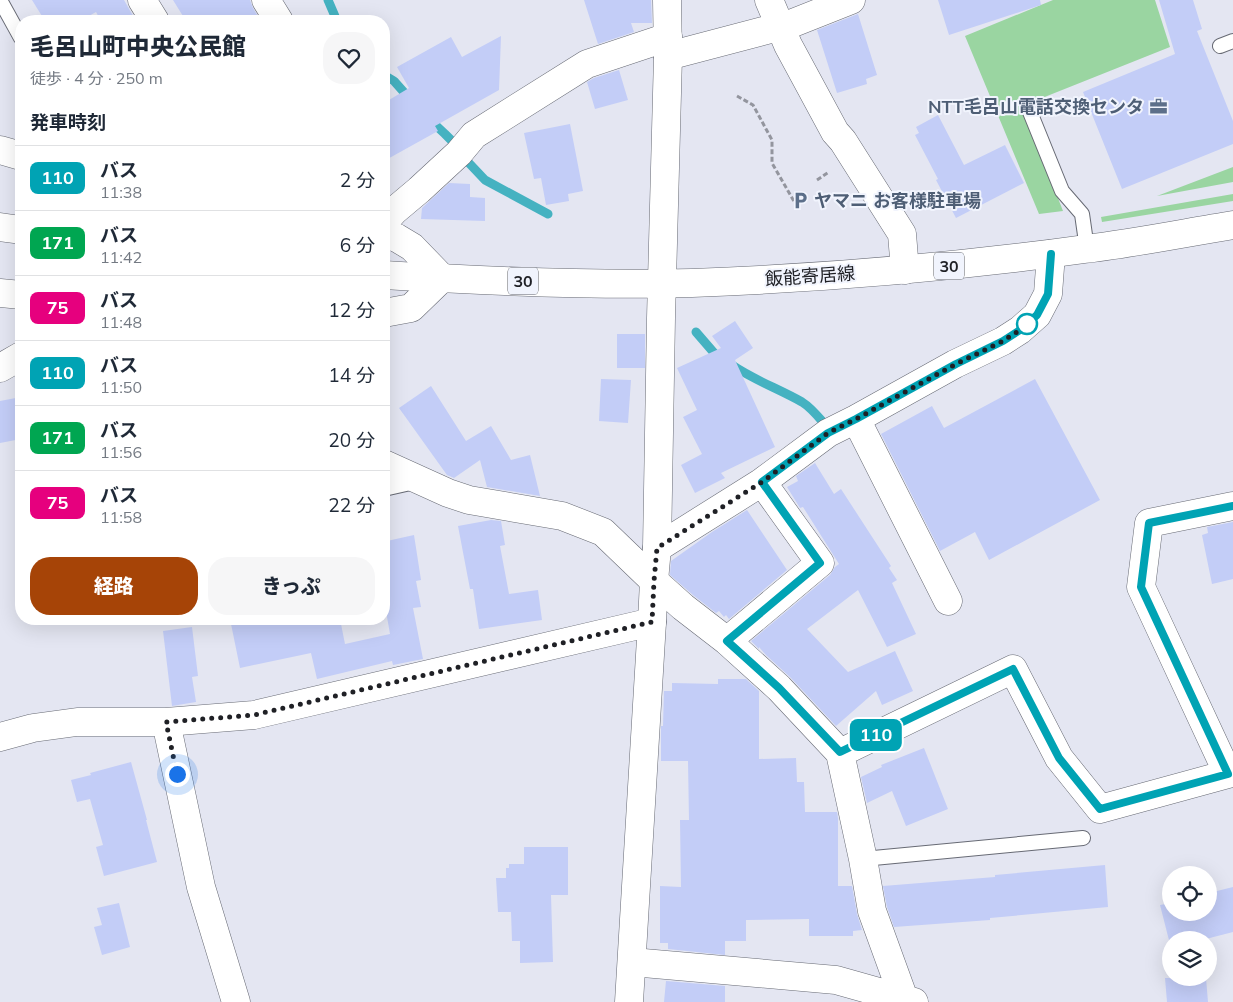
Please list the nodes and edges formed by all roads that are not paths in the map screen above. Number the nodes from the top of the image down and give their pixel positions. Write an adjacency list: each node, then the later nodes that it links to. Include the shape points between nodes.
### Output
1 (0, 0): 9 (lane)
2 (142, 0): 7 (street)
3 (266, 0): 8 (street)
4 (667, 0): 11 (street)
5 (769, 0): 10 (street)
6 (851, 0): 10 (street)
7 (151, 15)
8 (275, 15)
9 (15, 27)
10 (779, 27): 11 (street); 22 (street, via 835,132 902,234)
11 (668, 47): 15 (street, via 587,64 474,135 459,153); 25 (street)
12 (1030, 112): 20 (lane, via 1062,191 1082,214)
13 (0, 150): 14 (street)
14 (15, 154)
15 (390, 213)
16 (390, 224): 24 (street, via 397,238 412,247)
17 (1233, 224): 20 (street, 飯能寄居線 / 30)
18 (0, 226): 19 (street)
19 (15, 229)
20 (1087, 249): 21 (street, 飯能寄居線 / 30)
21 (1051, 254): 22 (street, 飯能寄居線 / 30); 31 (street, via 1048,294 1037,315 1026,325 1003,341)
22 (905, 270): 25 (street, 飯能寄居線 / 30)
23 (390, 275): 24 (street, 飯能寄居線 / 30)
24 (442, 278): 25 (street, 飯能寄居線 / 30); 28 (street, via 411,308)
25 (662, 283): 37 (street)
26 (0, 293): 27 (street)
27 (15, 294)
28 (390, 312)
29 (15, 359): 30 (street)
30 (0, 368)
31 (856, 419): 34 (street, via 828,433); 39 (street)
32 (390, 467): 33 (street)
33 (420, 481): 35 (lane); 38 (street, via 469,500 562,516 603,532)
34 (762, 482): 37 (street); 41 (street, via 820,563)
35 (390, 488)
36 (1233, 506): 44 (street, via 1149,523 1141,587 1228,774 1100,809 1059,758 1013,669)
37 (657, 548): 38 (street)
38 (654, 581): 40 (street); 41 (street)
39 (948, 602)
40 (652, 622): 42 (street, via 254,715); 47 (street)
41 (727, 641): 44 (street, via 779,688)
42 (166, 722): 43 (street, via 77,722 33,728); 49 (street, via 201,887)
43 (0, 737)
44 (840, 752): 46 (street)
45 (1083, 838): 46 (lane)
46 (863, 858): 48 (street, via 872,911)
47 (632, 962): 48 (street, via 836,980); 50 (street)
48 (907, 1001)
49 (236, 1002)
50 (629, 1002)

